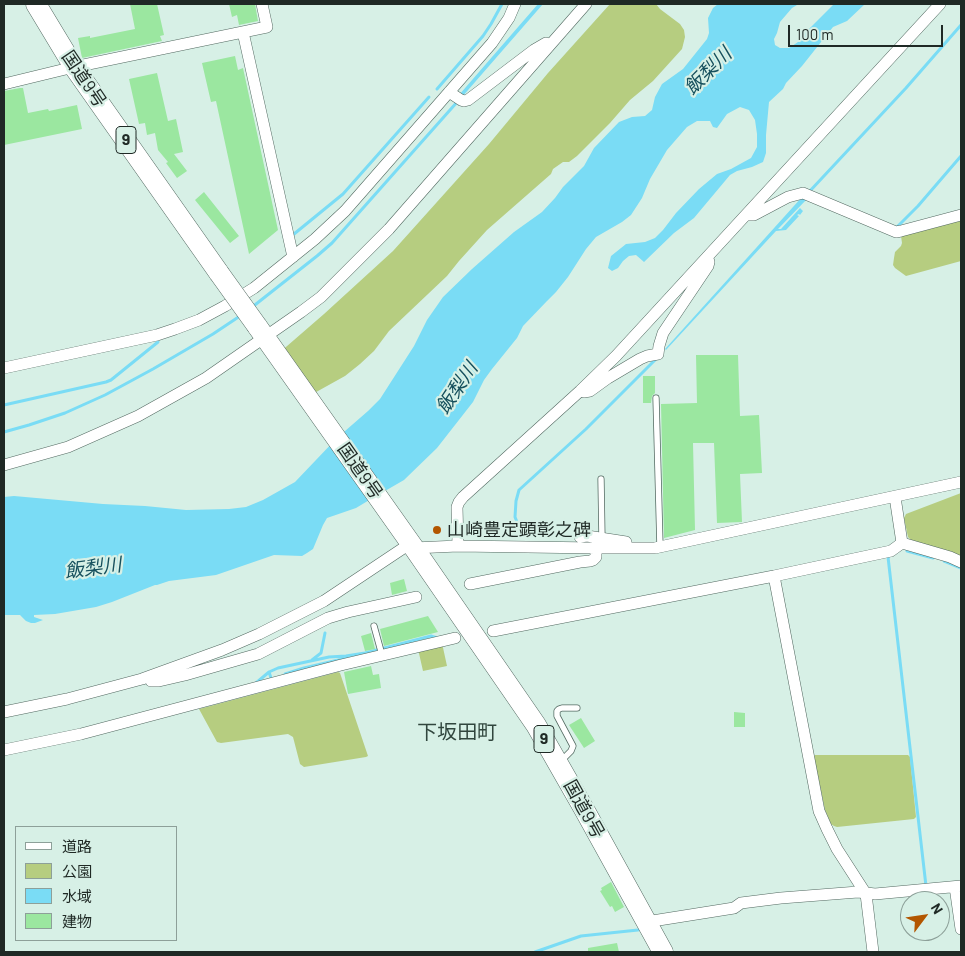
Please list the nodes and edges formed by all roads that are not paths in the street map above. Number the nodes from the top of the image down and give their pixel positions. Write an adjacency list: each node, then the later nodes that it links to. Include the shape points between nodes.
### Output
1 (36, 4): 8 (highway, 国道9号 / 9)
2 (262, 4): 6 (street, via 267,27)
3 (515, 4): 10 (street, via 492,43)
4 (586, 4): 7 (street)
5 (940, 4): 12 (street)
6 (243, 32): 8 (street); 13 (street)
7 (551, 45): 10 (street, via 546,43 534,50 468,100 461,100); 15 (street, via 389,230 321,296)
8 (74, 67): 9 (street); 15 (highway, 国道9号 / 9, bridge)
9 (4, 84)
10 (449, 92): 13 (street, via 345,211)
11 (961, 215): 12 (street, via 896,232 802,192 754,215)
12 (745, 216): 14 (street)
13 (293, 257): 16 (street, via 254,288 187,325 157,335)
14 (707, 258): 17 (street); 17 (street, via 708,266 663,333 659,346 661,356 640,359 590,391)
15 (263, 335): 19 (street, via 206,378 138,416 68,447); 24 (highway, 国道9号 / 9)
16 (4, 368)
17 (580, 391): 27 (street, via 462,497 457,507)
18 (656, 398): 28 (lane)
19 (4, 465)
20 (601, 479): 25 (lane)
21 (961, 482): 22 (street)
22 (895, 497): 26 (street); 28 (street)
23 (580, 537): 25 (street, via 587,536)
24 (411, 543): 27 (street); 37 (street, via 324,601 284,622 222,650); 41 (highway, 国道9号 / 9, via 516,695)
25 (599, 543): 27 (street); 28 (street); 31 (street, via 596,557 590,561)
26 (902, 543): 29 (street); 30 (street, via 891,551)
27 (458, 546)
28 (660, 547)
29 (961, 562)
30 (774, 576): 34 (street); 43 (street, via 819,811 837,849)
31 (470, 584)
32 (416, 598): 37 (street, via 328,618 245,658 159,681)
33 (374, 626): 36 (lane)
34 (492, 631)
35 (454, 638): 36 (street)
36 (381, 652): 40 (street, via 81,734)
37 (142, 679): 39 (street)
38 (577, 708): 41 (lane, via 557,711 573,746 572,751)
39 (4, 712)
40 (4, 750)
41 (558, 763): 44 (highway, 国道9号 / 9)
42 (958, 886): 43 (street); 45 (street)
43 (866, 894): 44 (street, via 809,895 741,903 734,908); 47 (street)
44 (646, 922): 46 (highway, 国道9号 / 9)
45 (961, 929)
46 (663, 952)
47 (873, 952)

